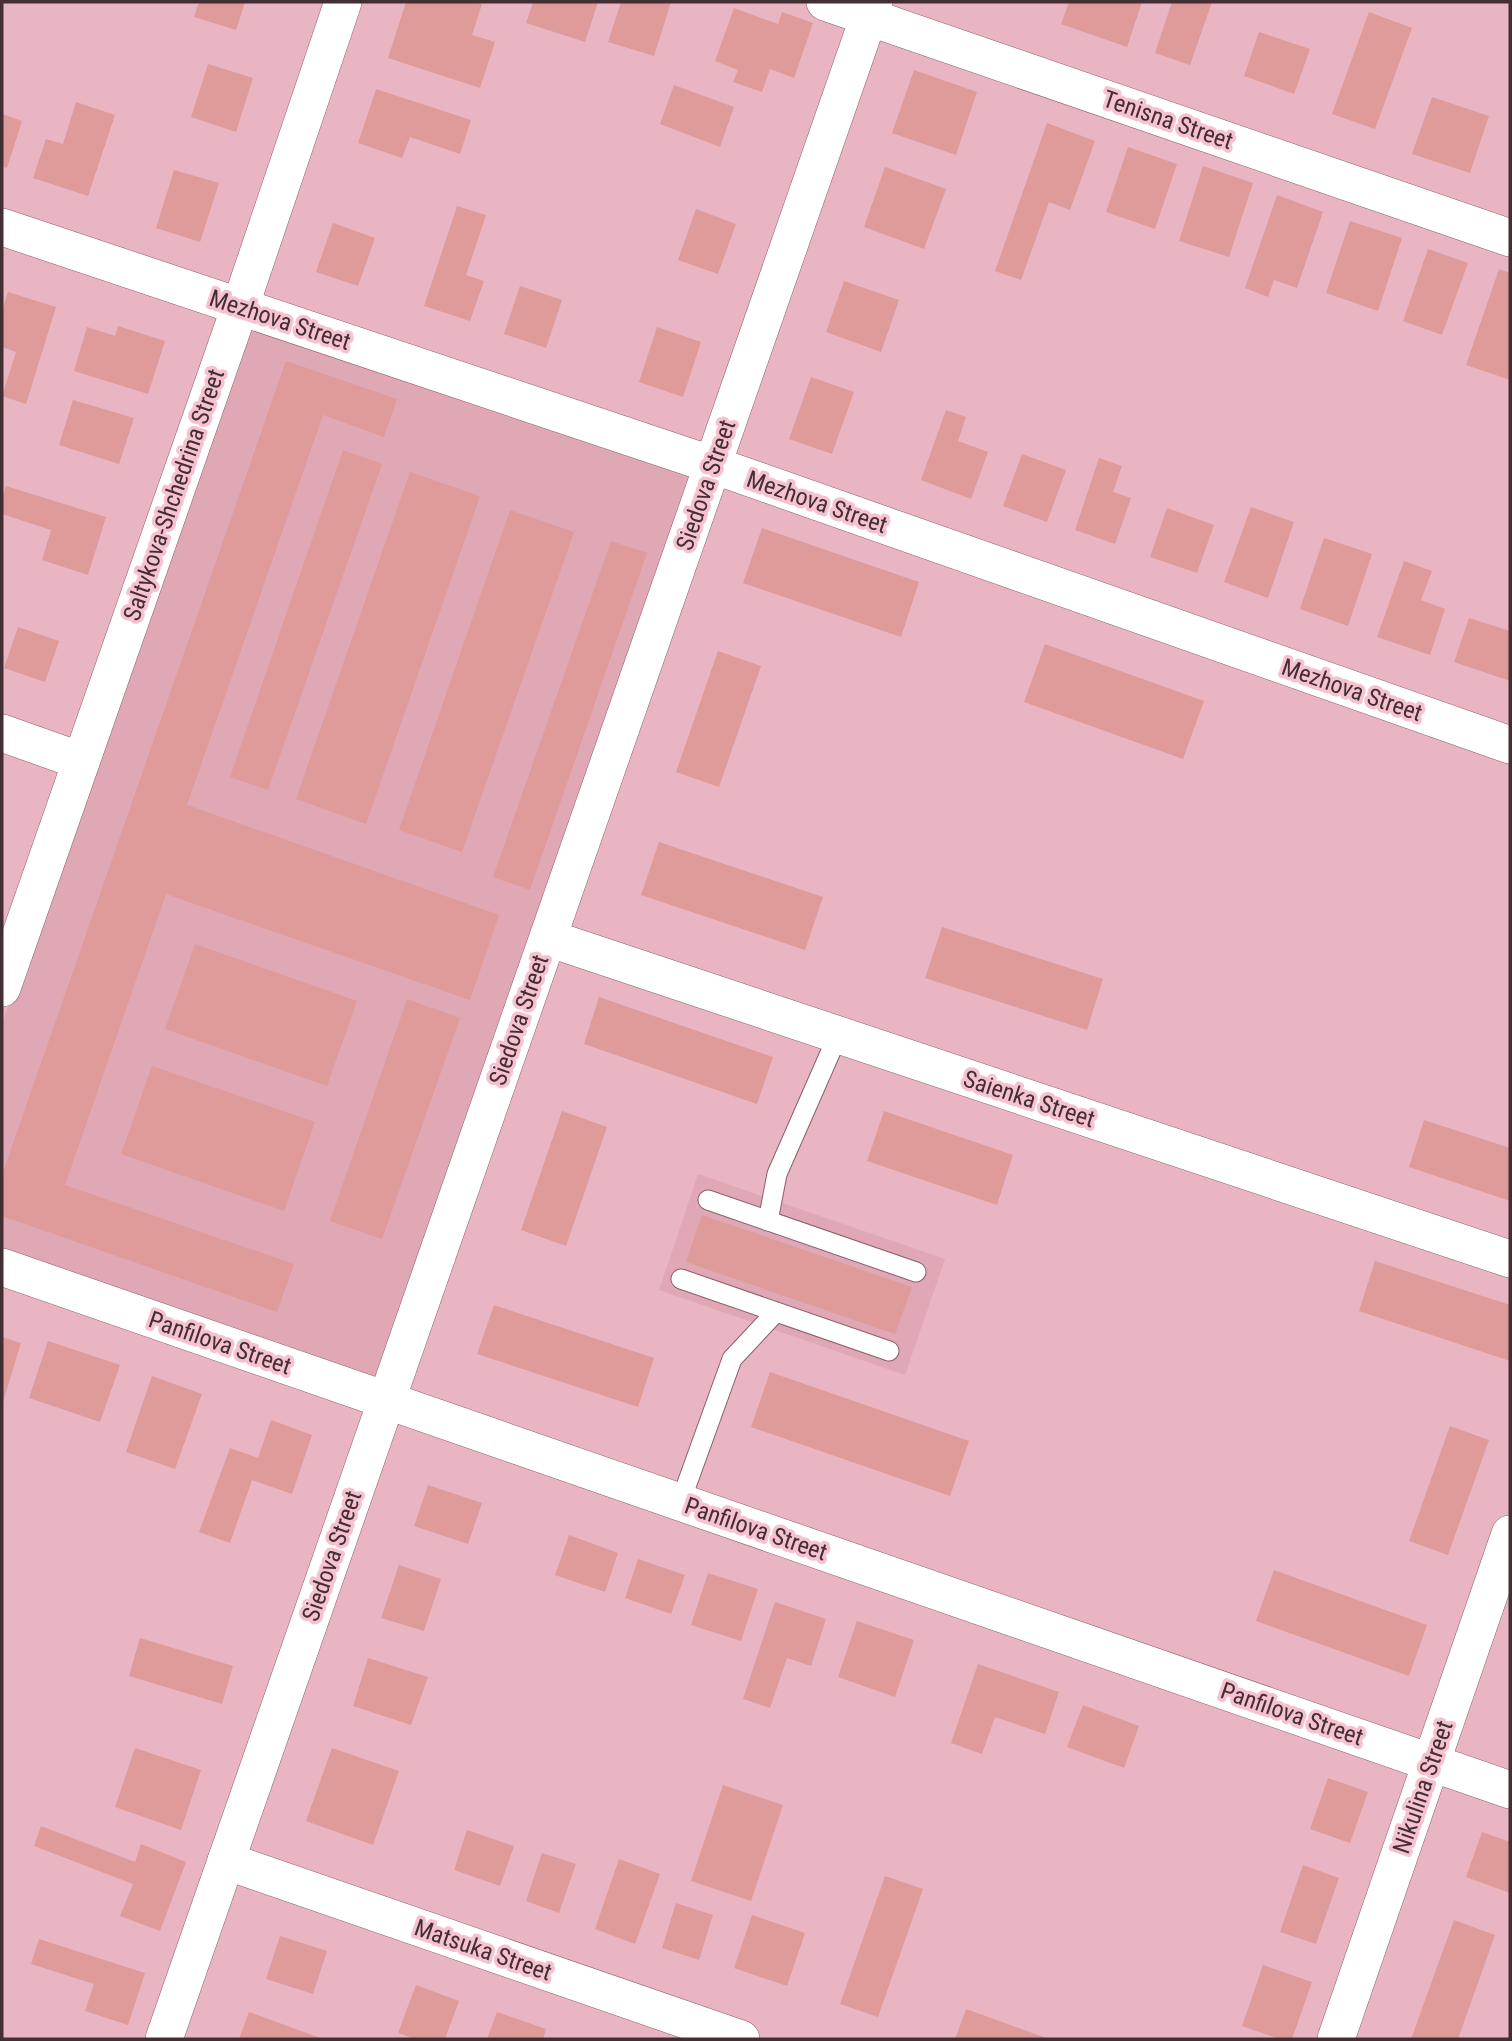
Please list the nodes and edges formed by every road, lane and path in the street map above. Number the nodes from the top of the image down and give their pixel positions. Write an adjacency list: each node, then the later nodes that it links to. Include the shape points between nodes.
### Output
1 (343, 2): 6 (street, Saltykova-Shchedrina Street)
2 (825, 2): 3 (street, Tenisna Street)
3 (872, 9): 5 (street, Tenisna Street); 7 (street, Siedova Street)
4 (2, 227): 6 (street, Mezhova Street)
5 (1510, 238)
6 (240, 307): 7 (street, Mezhova Street); 10 (street, Saltykova-Shchedrina Street)
7 (713, 465): 9 (street, Mezhova Street); 11 (street, Siedova Street)
8 (2, 733): 10 (street)
9 (1510, 745)
10 (81, 761): 12 (street, Saltykova-Shchedrina Street)
11 (548, 938): 13 (street, Saienka Street); 22 (street, Siedova Street)
12 (2, 988)
13 (838, 1035): 15 (lane, via 778,1174); 16 (street, Saienka Street)
14 (708, 1200): 15 (lane)
15 (768, 1221): 18 (lane)
16 (1510, 1259)
17 (2, 1267): 22 (street, Panfilova Street)
18 (916, 1272)
19 (681, 1279): 20 (lane)
20 (776, 1312): 21 (lane); 23 (lane, via 733,1359)
21 (889, 1351)
22 (387, 1400): 23 (street, Panfilova Street); 27 (street, Siedova Street)
23 (680, 1503): 25 (street, Panfilova Street)
24 (1510, 1534): 25 (street, Nikulina Street)
25 (1432, 1763): 26 (street, Panfilova Street); 30 (street, Nikulina Street)
26 (1510, 1790)
27 (226, 1861): 28 (street, Siedova Street); 29 (street, Matsuka Street)
28 (164, 2039)
29 (741, 2039)
30 (1336, 2039)

